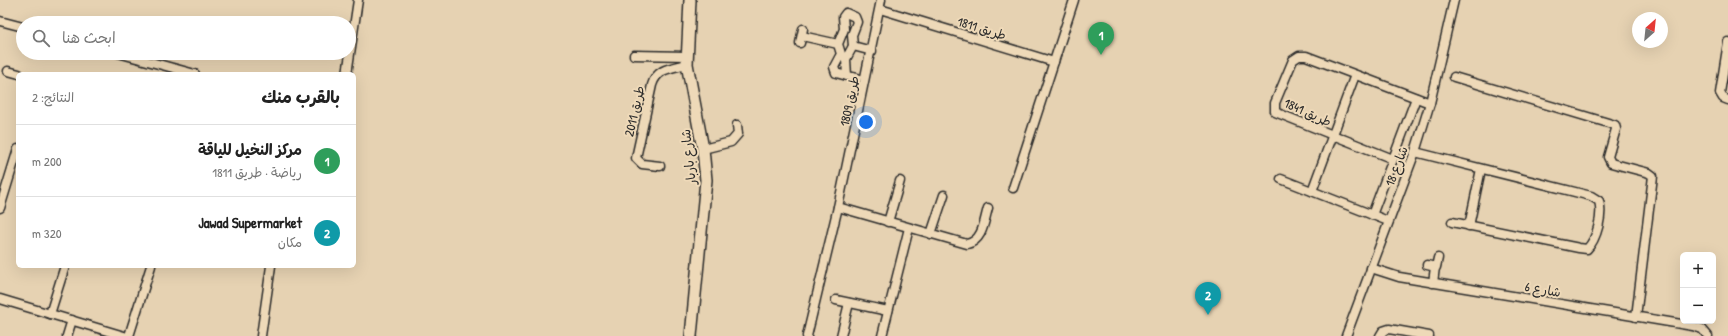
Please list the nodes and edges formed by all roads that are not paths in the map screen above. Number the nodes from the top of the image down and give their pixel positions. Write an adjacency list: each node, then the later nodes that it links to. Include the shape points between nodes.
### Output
1 (358, 0): 7 (street)
2 (690, 0): 21 (street, شارع باربار)
3 (882, 0): 6 (street, طريق 1809)
4 (1074, 0): 22 (street)
5 (1454, 0): 33 (street, شارع 18)
6 (880, 10): 16 (street, طريق 1809); 22 (street, طريق 1811)
7 (356, 16)
8 (0, 21): 9 (street)
9 (16, 25)
10 (844, 31): 11 (street); 11 (street, via 843,17 850,13 857,20); 14 (street)
11 (852, 33): 15 (street)
12 (802, 36): 14 (street)
13 (1728, 42): 32 (street, via 1720,93)
14 (838, 44): 18 (street)
15 (853, 46): 16 (street); 18 (street)
16 (872, 51): 47 (street, طريق 1809)
17 (634, 55): 21 (street)
18 (843, 56): 28 (street); 28 (street, via 834,65 834,69 838,74)
19 (144, 60): 24 (street)
20 (349, 60): 25 (street)
21 (687, 60): 36 (street, شارع باربار); 40 (street, طريق 2011, via 660,72 652,85 636,158 642,164)
22 (1054, 62): 44 (street)
23 (8, 71): 26 (street)
24 (188, 72)
25 (347, 72)
26 (16, 73)
27 (1355, 75): 31 (street, طريق 1841); 35 (street, طريق 1841); 35 (street, طريق 1841, via 1306,56 1299,56 1293,60 1275,103 1274,109 1277,114)
28 (847, 76): 30 (street)
29 (1454, 77): 70 (street, via 1615,125 1609,161 1653,176)
30 (857, 78)
31 (1416, 98): 33 (street, طريق 1841); 39 (street)
32 (1728, 100)
33 (1430, 103): 37 (street, شارع 18)
34 (737, 125): 36 (street, via 738,134 730,142)
35 (1332, 136): 39 (street, طريق 1841); 45 (street, طريق 1841)
36 (703, 149): 76 (street, شارع باربار, via 705,190)
37 (1415, 152): 41 (street); 51 (street, شارع 18)
38 (16, 156): 48 (street)
39 (1393, 159): 50 (street)
40 (660, 166)
41 (1480, 169): 54 (street); 54 (street, via 1591,196 1599,201 1601,208 1594,242 1587,249)
42 (1281, 179): 45 (street)
43 (900, 181): 52 (street)
44 (1013, 188)
45 (1312, 191): 50 (street)
46 (944, 195): 56 (street)
47 (838, 207): 52 (street); 77 (street, طريق 1809)
48 (0, 208)
49 (988, 208): 56 (street, via 979,237 971,244)
50 (1372, 215): 51 (street)
51 (1388, 220): 63 (street, شارع 18)
52 (888, 222): 55 (street)
53 (1452, 222): 54 (street)
54 (1468, 226)
55 (909, 228): 56 (street); 68 (street)
56 (931, 234)
57 (1438, 258): 59 (street)
58 (1427, 265): 59 (street)
59 (1435, 267): 64 (street)
60 (64, 268): 69 (street)
61 (150, 268): 74 (street)
62 (271, 268): 75 (street)
63 (1371, 268): 64 (street, شارع 6, via 1392,276); 80 (street, شارع 18)
64 (1433, 283): 70 (street, شارع 6)
65 (0, 299): 69 (street)
66 (836, 300): 67 (street)
67 (849, 303): 68 (street); 78 (street)
68 (888, 311): 79 (street)
69 (50, 314): 71 (street)
70 (1636, 317): 83 (street, شارع 6, via 1698,327)
71 (72, 320): 72 (street); 73 (street)
72 (67, 336)
73 (124, 336)
74 (129, 336)
75 (261, 336)
76 (691, 336)
77 (807, 336)
78 (841, 336)
79 (882, 336)
80 (1346, 336)
81 (1380, 336): 82 (street, via 1389,329)
82 (1429, 336)
83 (1708, 336)

